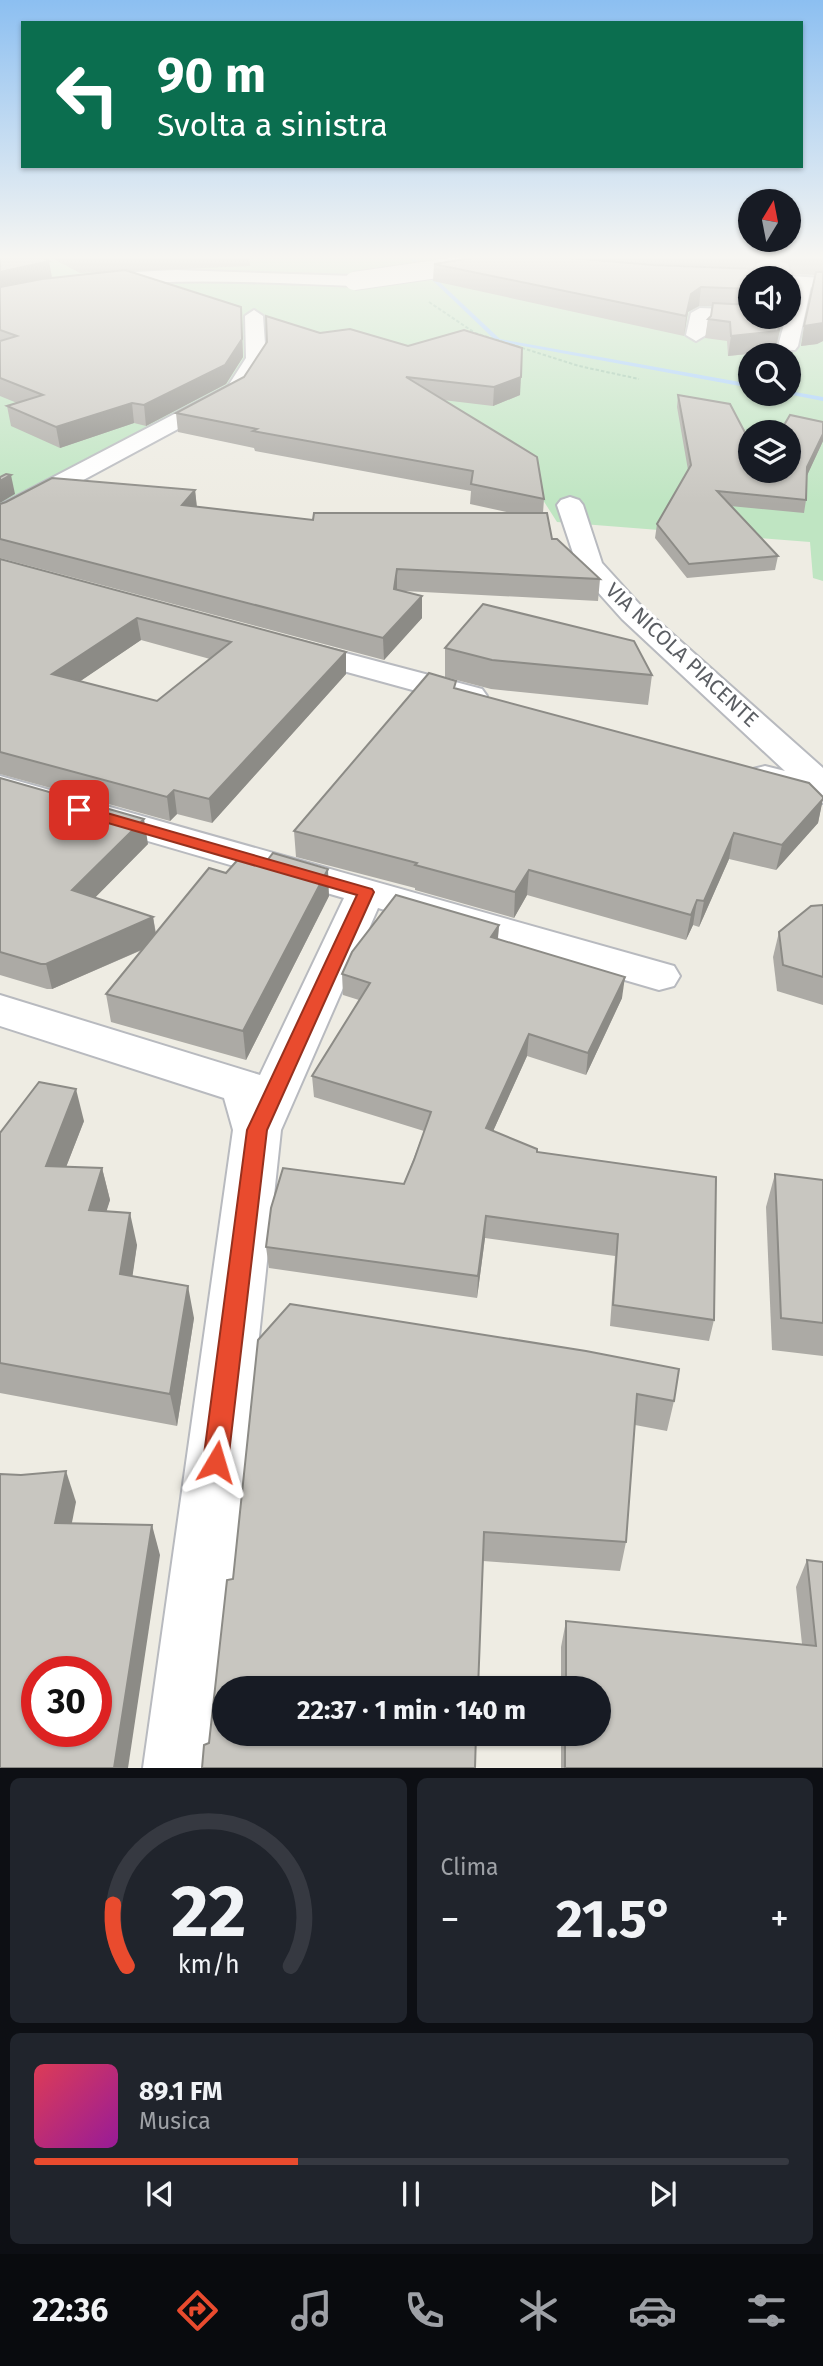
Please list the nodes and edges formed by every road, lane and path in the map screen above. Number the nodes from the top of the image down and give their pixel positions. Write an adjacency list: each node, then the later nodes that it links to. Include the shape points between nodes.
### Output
1 (257, 339): 5 (street, via 256,358 236,390)
2 (492, 339): 3 (path)
3 (639, 379)
4 (570, 505): 10 (street, VIA NICOLA PIACENTE, via 589,565 632,614)
5 (0, 515)
6 (262, 639): 7 (street)
7 (503, 705)
8 (743, 770): 10 (street)
9 (0, 787): 11 (street)
10 (823, 789)
11 (366, 892): 12 (street); 14 (street)
12 (659, 976)
13 (0, 1010): 14 (street, via 244,1087)
14 (257, 1130): 15 (street)
15 (178, 1768)

